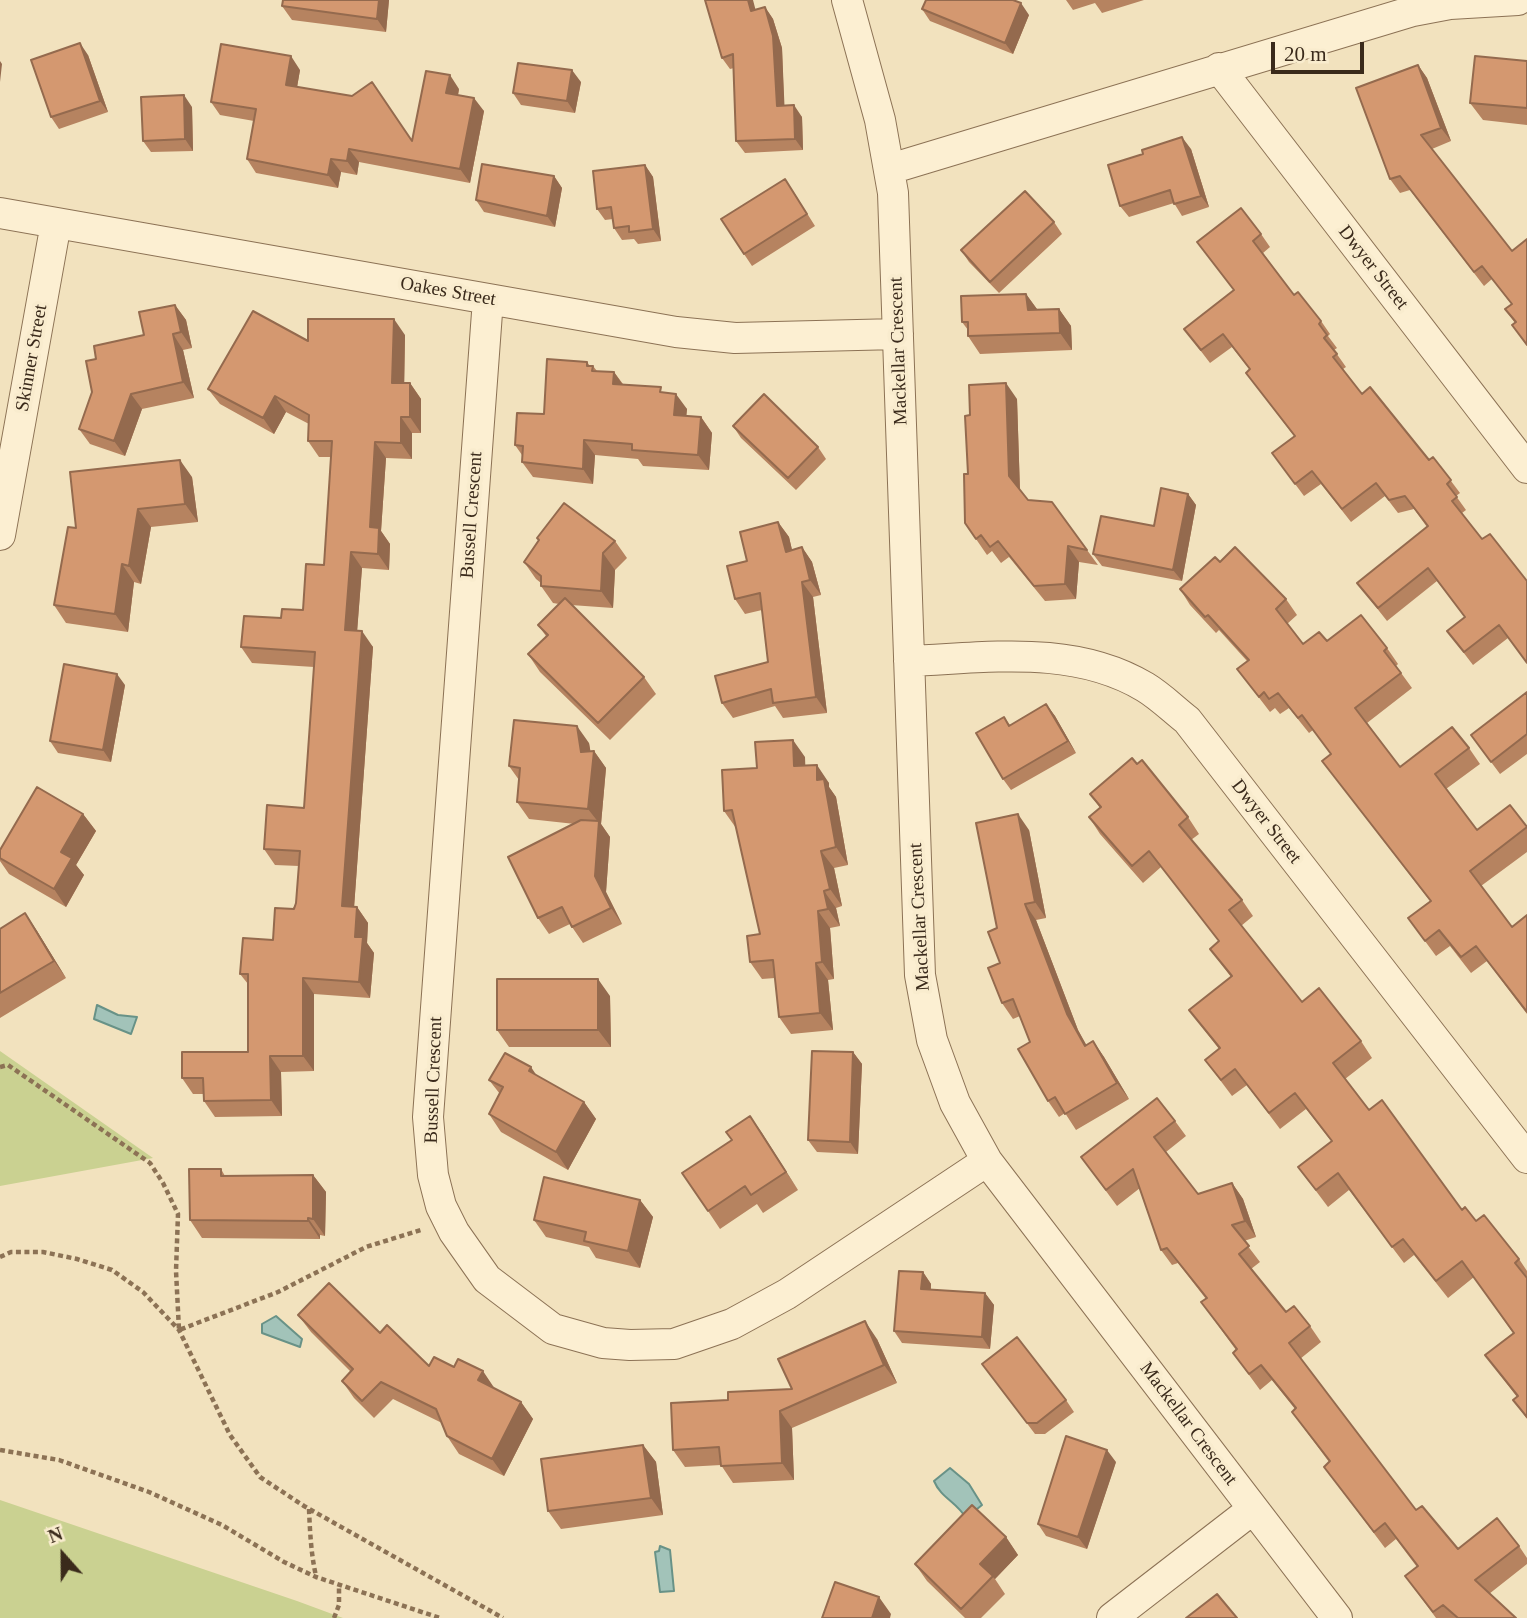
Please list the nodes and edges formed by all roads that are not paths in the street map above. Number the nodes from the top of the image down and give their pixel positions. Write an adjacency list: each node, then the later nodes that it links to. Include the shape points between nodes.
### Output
1 (847, 0): 5 (street, Mackellar Crescent)
2 (1522, 0): 3 (street)
3 (1450, 2): 4 (street)
4 (1219, 68): 5 (street); 10 (street, Dwyer Street)
5 (890, 169): 9 (street, Mackellar Crescent)
6 (0, 213): 7 (street, Oakes Street)
7 (56, 223): 8 (street, Oakes Street); 11 (street, Skinner Street)
8 (488, 299): 9 (street, Oakes Street, via 735,338); 14 (street, Bussell Crescent, via 428,1117 433,1175 448,1221 487,1279 553,1329 603,1343 674,1344 732,1324 787,1294)
9 (898, 334): 12 (street, Mackellar Crescent)
10 (1527, 468)
11 (0, 535)
12 (909, 661): 13 (street, Dwyer Street, via 1076,659 1145,687 1187,720); 14 (street, Mackellar Crescent, via 920,975 932,1040 955,1103)
13 (1527, 1158)
14 (987, 1161): 15 (street, Mackellar Crescent)
15 (1254, 1509): 16 (street); 17 (street, Mackellar Crescent)
16 (1112, 1618)
17 (1338, 1618)

